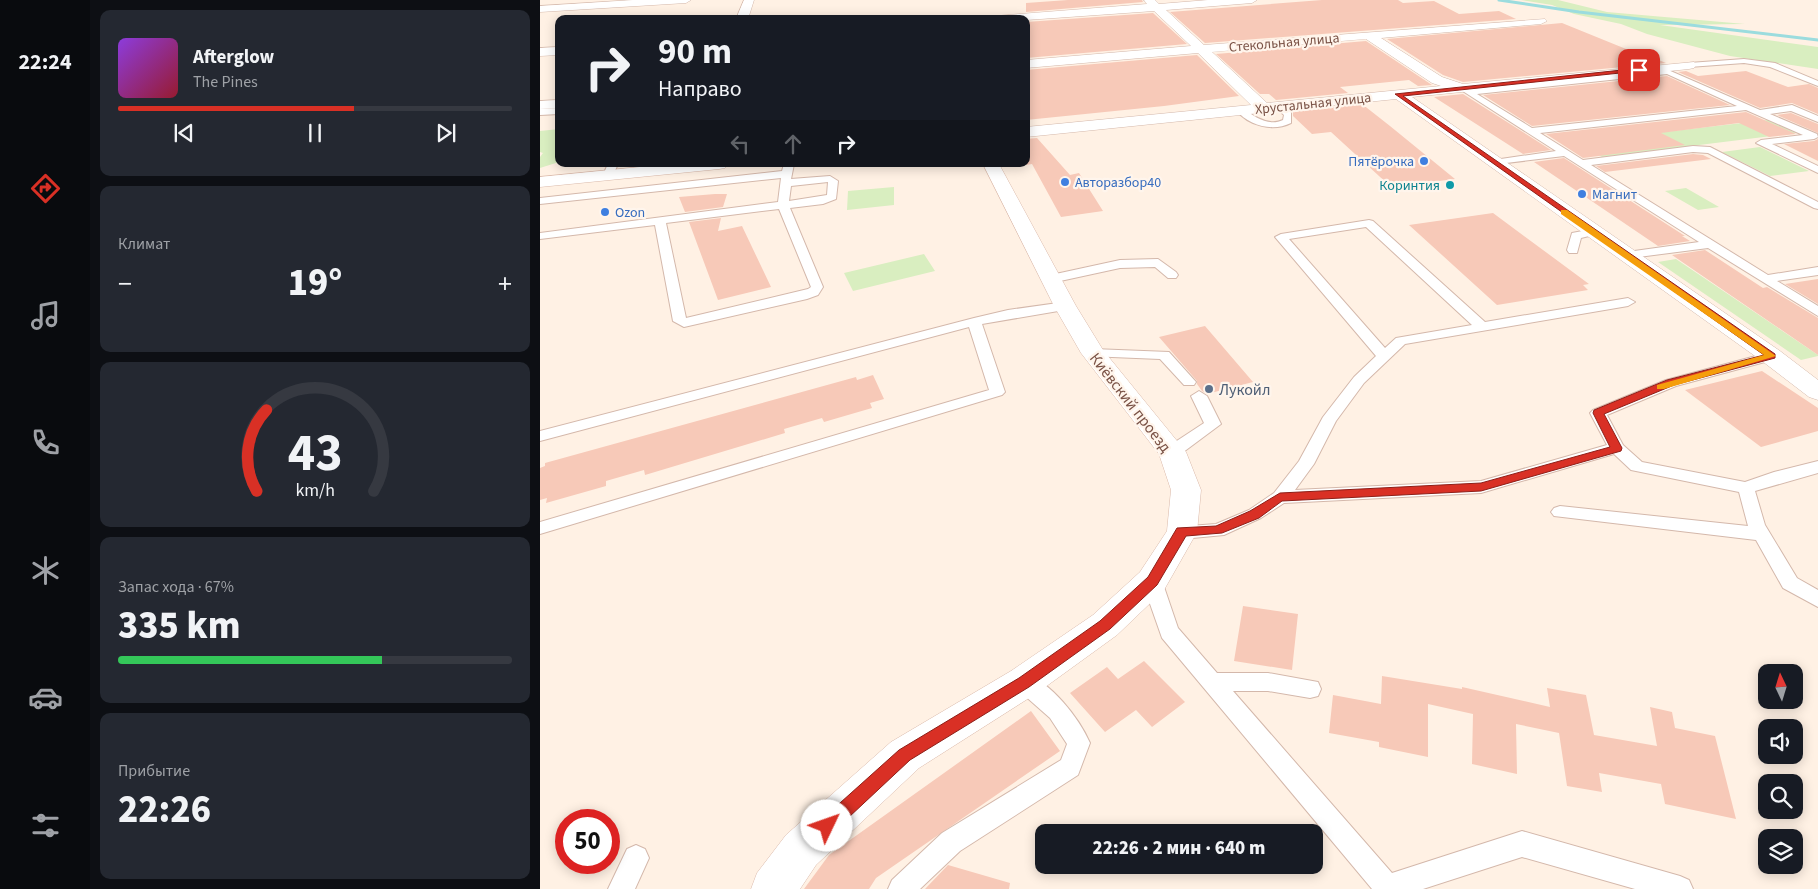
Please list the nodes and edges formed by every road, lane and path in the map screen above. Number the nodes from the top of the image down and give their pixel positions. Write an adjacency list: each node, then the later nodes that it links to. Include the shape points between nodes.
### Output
1 (686, 0): 4 (street)
2 (750, 0): 7 (street)
3 (1252, 0): 5 (street)
4 (615, 2): 6 (street)
5 (1153, 3): 8 (street); 11 (street)
6 (540, 10)
7 (744, 15)
8 (1030, 15)
9 (1541, 20): 10 (street, Стекольная улица)
10 (1368, 35): 11 (street, Стекольная улица); 20 (street, via 1437,80)
11 (1201, 49): 14 (street, Стекольная улица); 26 (street)
12 (555, 51): 13 (street)
13 (540, 52)
14 (1030, 64)
15 (1689, 65): 16 (lane, via 1744,61); 17 (street, Хрустальная улица)
16 (1772, 65): 18 (lane); 19 (lane)
17 (1664, 70): 20 (street, Хрустальная улица); 25 (lane)
18 (1809, 71)
19 (1818, 84)
20 (1466, 90): 21 (street, Хрустальная улица); 32 (lane)
21 (1398, 94): 24 (street, Хрустальная улица); 36 (street)
22 (555, 104): 23 (street)
23 (540, 105)
24 (1278, 106): 26 (street, Хрустальная улица); 27 (lane, via 1288,114 1285,124 1257,122)
25 (1747, 107): 30 (lane); 32 (lane)
26 (1263, 108): 27 (street, Хрустальная улица)
27 (1240, 110): 33 (street, Хрустальная улица)
28 (555, 111): 29 (lane)
29 (540, 112)
30 (1760, 112): 31 (lane, via 1792,108); 34 (lane)
31 (1818, 119)
32 (1531, 131): 35 (lane)
33 (1030, 132)
34 (1816, 137): 41 (lane, via 1761,143)
35 (1566, 153): 36 (lane); 37 (lane)
36 (1494, 163): 48 (street)
37 (1582, 163): 46 (lane, via 1693,149 1710,150); 50 (lane)
38 (660, 167): 40 (street)
39 (994, 167): 56 (street, Киёвский проезд)
40 (610, 170): 43 (street)
41 (1818, 170)
42 (787, 174): 44 (lane); 45 (lane); 45 (lane, via 832,180 832,197)
43 (540, 182)
44 (540, 201)
45 (783, 206): 47 (lane); 47 (lane, via 817,287 813,292 692,322 680,320)
46 (1818, 206)
47 (660, 220): 49 (lane)
48 (1593, 232): 51 (lane, via 1576,235); 52 (street)
49 (540, 236)
50 (1710, 244): 52 (lane); 55 (lane)
51 (1574, 250)
52 (1627, 256): 62 (street)
53 (1818, 271): 55 (lane)
54 (1172, 275): 56 (lane, via 1158,263 1120,264)
55 (1766, 279): 58 (lane)
56 (1058, 292): 59 (lane, via 1008,314); 61 (street, Киёвский проезд)
57 (1628, 302): 60 (lane)
58 (1818, 312)
59 (974, 322): 67 (lane); 74 (lane, via 997,392)
60 (1482, 327): 63 (lane, via 1401,341); 63 (lane, via 1369,223 1281,237)
61 (1093, 353): 64 (lane, via 1164,355); 69 (street, Киёвский проезд)
62 (1772, 356): 65 (street); 68 (lane, via 1671,383 1598,413)
63 (1385, 357): 72 (lane, via 1359,380 1329,420 1306,464)
64 (1190, 382)
65 (1818, 392)
66 (1199, 396): 69 (lane, via 1213,424)
67 (540, 436)
68 (1616, 448): 71 (lane, via 1638,466); 72 (lane, via 1481,487)
69 (1172, 452): 75 (street, Киёвский проезд, via 1186,490)
70 (1818, 467): 71 (lane)
71 (1746, 488): 76 (lane)
72 (1280, 497): 75 (lane, via 1255,514 1218,530)
73 (1560, 512): 76 (lane)
74 (540, 528)
75 (1182, 532): 77 (street, Киёвский проезд)
76 (1761, 534): 78 (lane, via 1790,583)
77 (1152, 581): 79 (street, Киёвский проезд, via 1105,625); 80 (lane, via 1169,632)
78 (1818, 600)
79 (1024, 682): 85 (street, Киёвский проезд, via 904,755 801,850); 86 (lane, via 1058,711 1079,743 1070,767 951,842)
80 (1212, 682): 81 (lane, via 1268,682); 83 (lane)
81 (1310, 689)
82 (636, 858): 84 (lane)
83 (1389, 888): 87 (lane, via 1522,844)
84 (620, 889)
85 (773, 889)
86 (901, 889)
87 (1680, 889)

